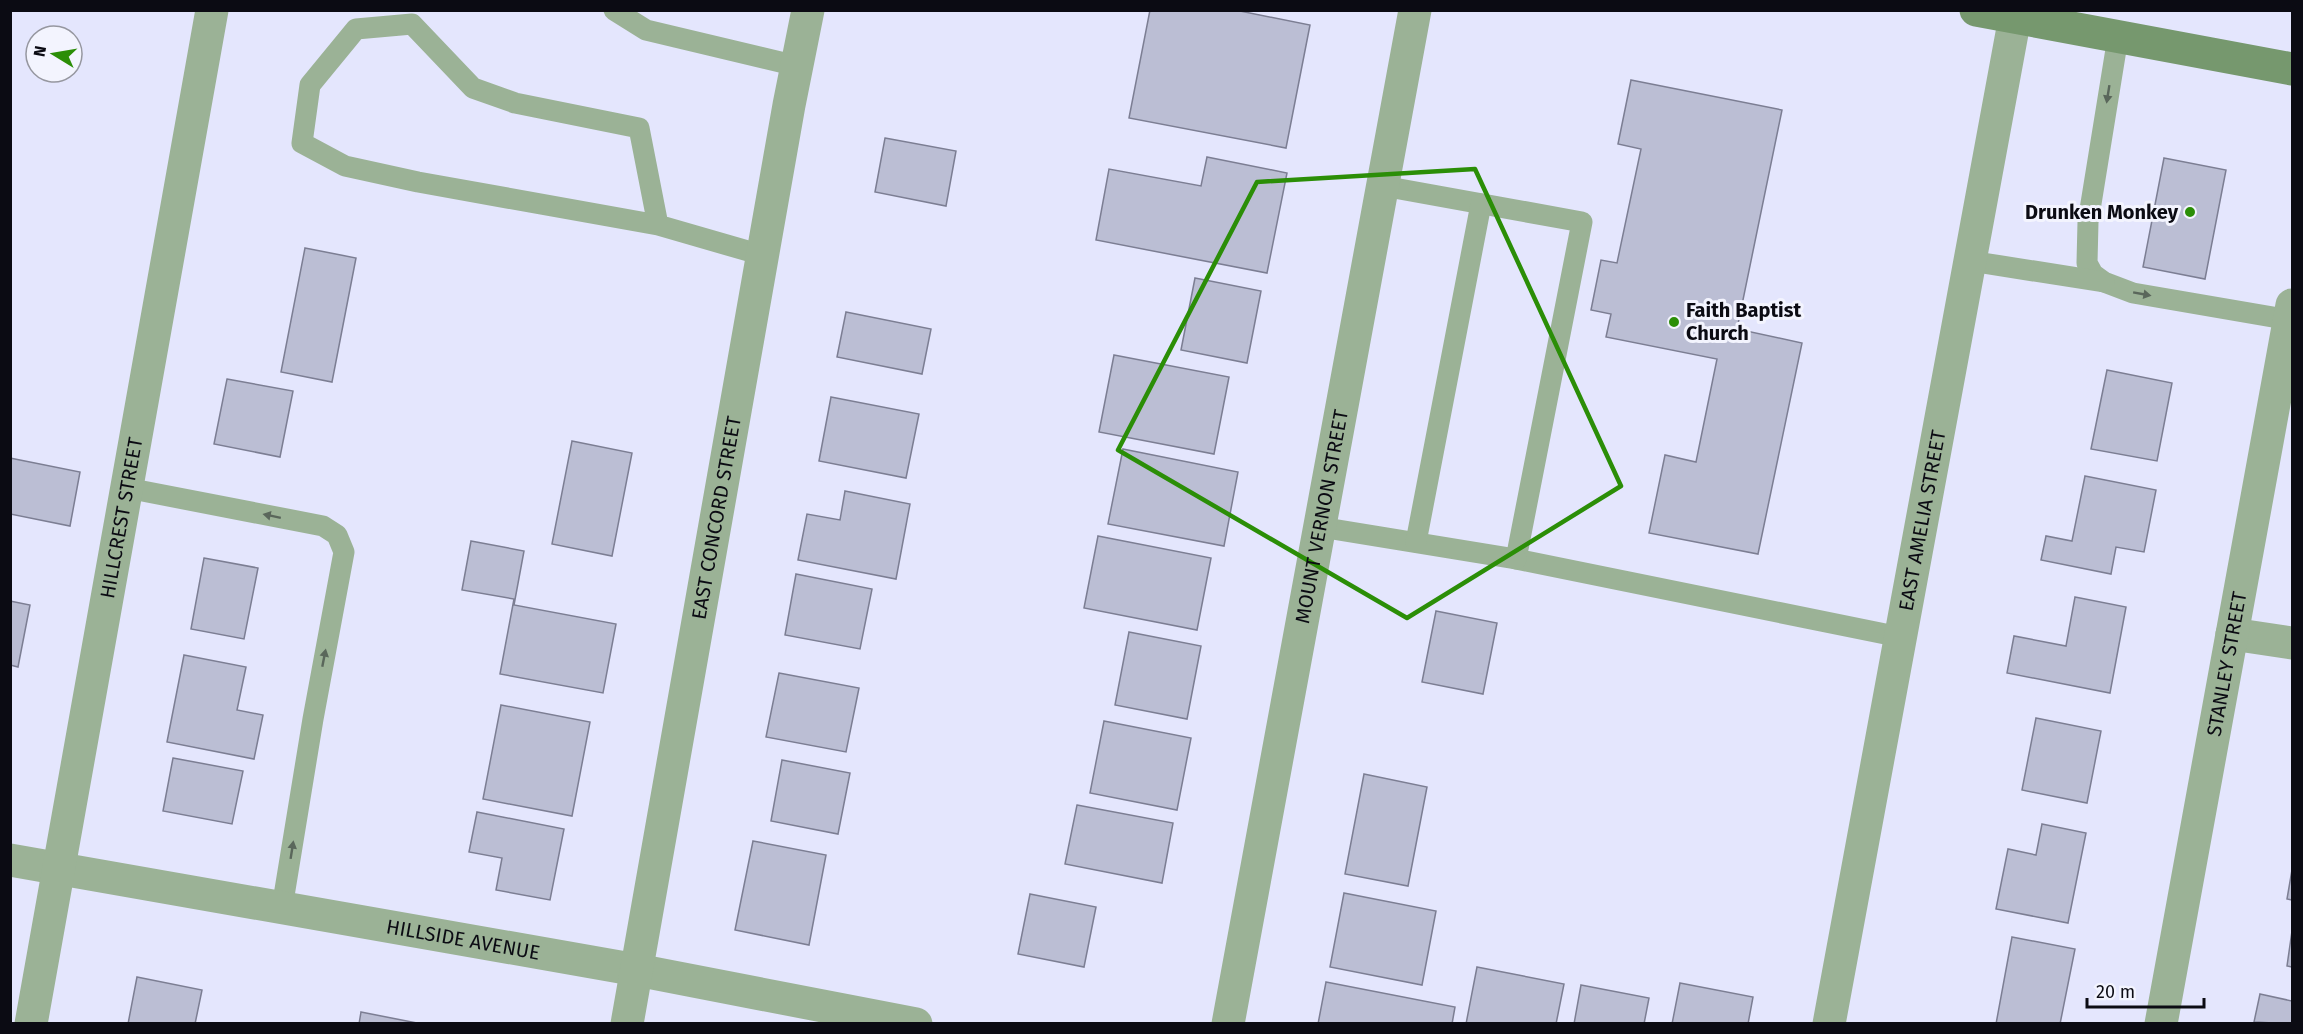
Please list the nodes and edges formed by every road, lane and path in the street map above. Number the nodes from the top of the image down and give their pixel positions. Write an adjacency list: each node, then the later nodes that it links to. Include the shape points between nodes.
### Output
1 (212, 10): 17 (street, HILLCREST STREET)
2 (614, 10): 8 (lane, via 646,30)
3 (808, 10): 8 (street, EAST CONCORD STREET)
4 (1415, 10): 10 (street, MOUNT VERNON STREET)
5 (1976, 10): 6 (street)
6 (2015, 14): 7 (street); 14 (street, EAST AMELIA STREET)
7 (2118, 37): 9 (street); 15 (lane, one-way to 15, via 2088,222 2087,263)
8 (797, 66): 13 (street, EAST CONCORD STREET)
9 (2292, 69)
10 (1383, 186): 11 (lane); 18 (street, MOUNT VERNON STREET)
11 (1481, 204): 19 (lane); 20 (lane, via 1581,222)
12 (658, 225): 12 (lane, via 345,166 302,143 310,85 356,29 412,24 473,88 515,103 639,128); 13 (lane)
13 (762, 255): 27 (street, EAST CONCORD STREET)
14 (1970, 261): 15 (lane); 22 (street, EAST AMELIA STREET)
15 (2104, 282): 16 (lane, one-way to 16, via 2133,293)
16 (2291, 312): 21 (street, STANLEY STREET)
17 (127, 488): 25 (street, HILLCREST STREET); 26 (lane, one-way to 17, via 344,552 337,535 323,526)
18 (1320, 527): 19 (lane); 31 (street, MOUNT VERNON STREET)
19 (1416, 542): 20 (lane)
20 (1516, 559): 22 (lane)
21 (2232, 634): 23 (street); 33 (street, STANLEY STREET)
22 (1900, 636): 32 (street, EAST AMELIA STREET)
23 (2292, 643)
24 (10, 860): 25 (street, HILLSIDE AVENUE)
25 (60, 869): 26 (street, HILLSIDE AVENUE); 28 (street, HILLCREST STREET)
26 (282, 908): 27 (street, HILLSIDE AVENUE)
27 (637, 970): 29 (street, EAST CONCORD STREET); 30 (street, HILLSIDE AVENUE)
28 (31, 1023)
29 (627, 1023)
30 (916, 1023)
31 (1228, 1023)
32 (1829, 1023)
33 (2161, 1023)

